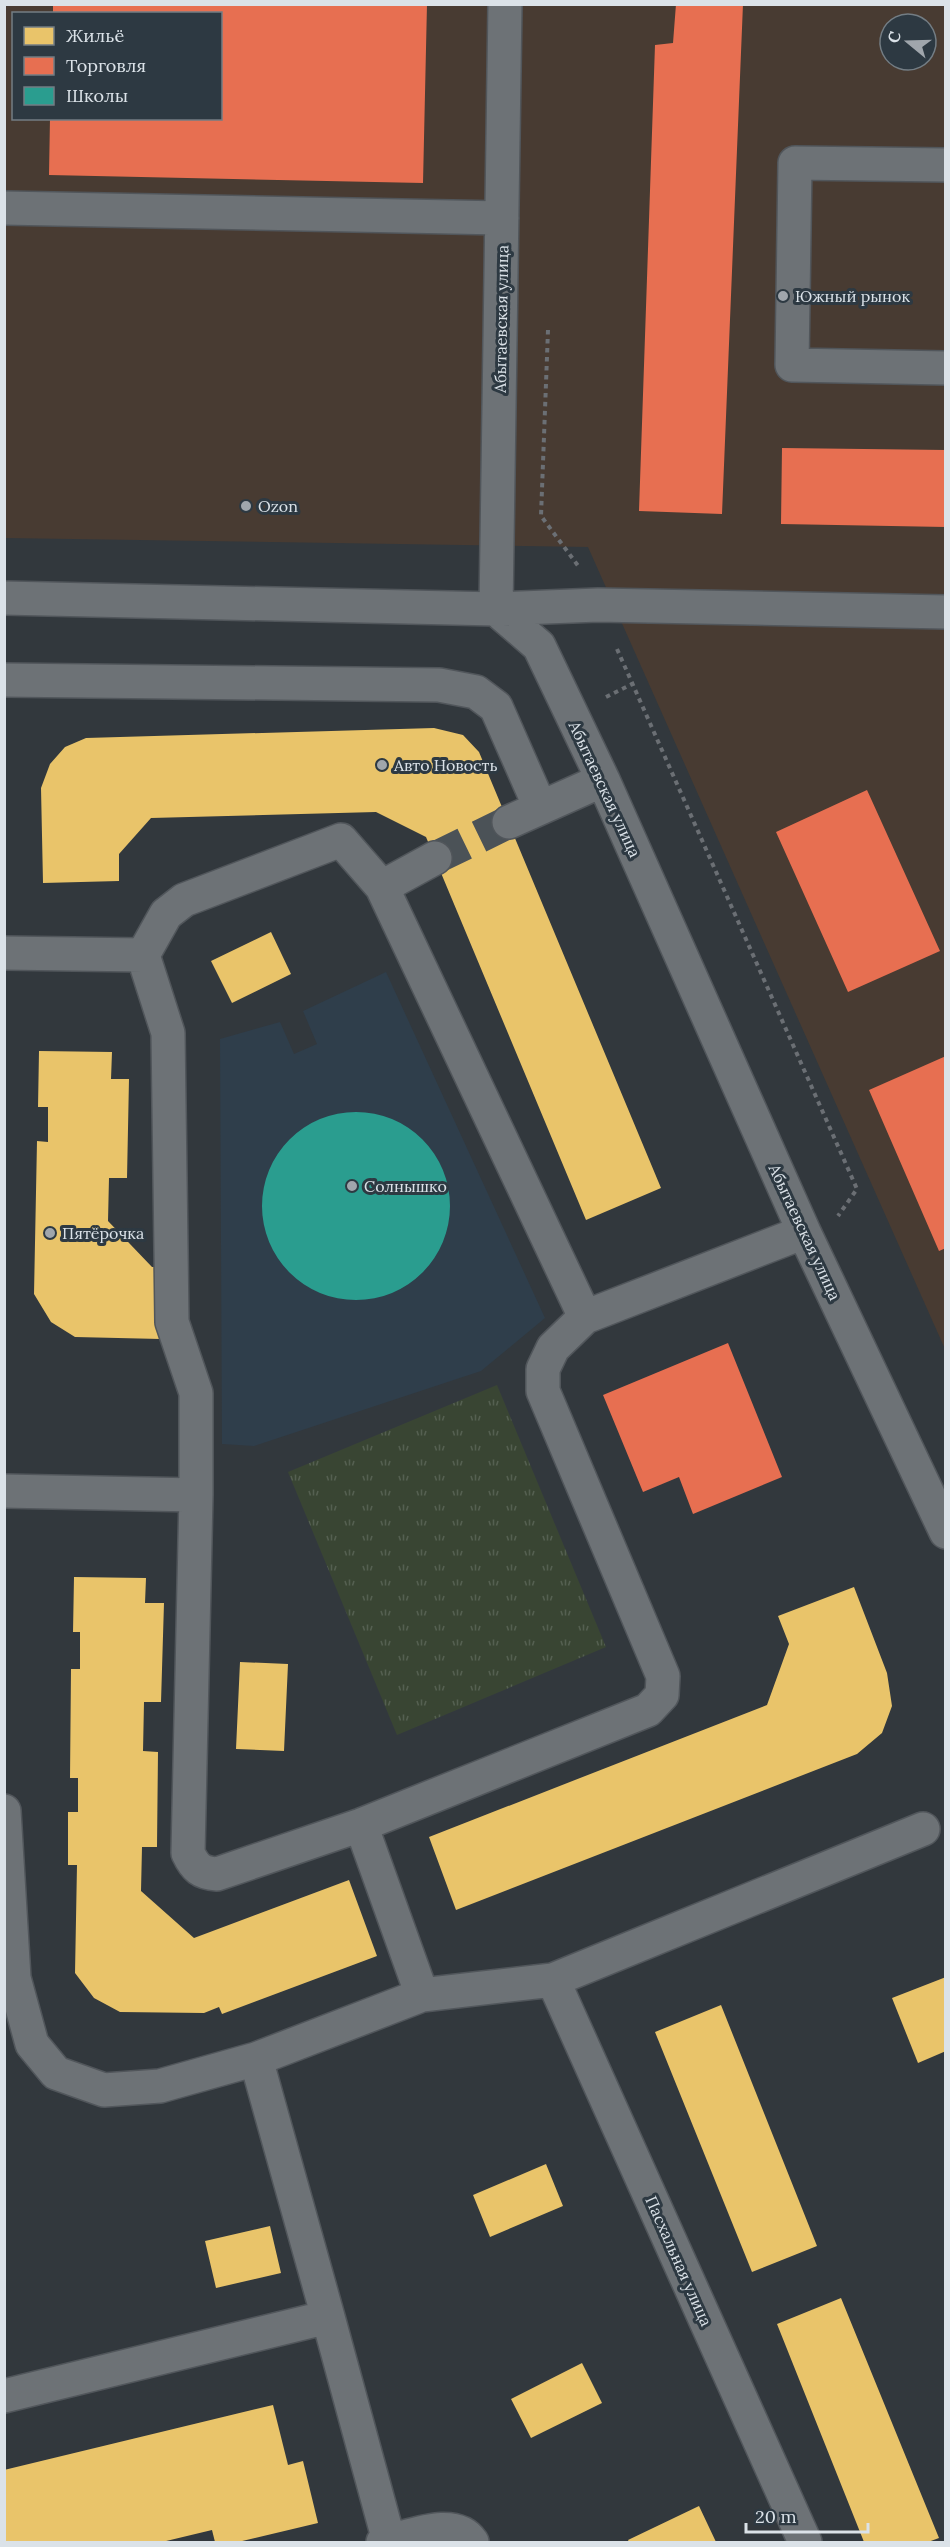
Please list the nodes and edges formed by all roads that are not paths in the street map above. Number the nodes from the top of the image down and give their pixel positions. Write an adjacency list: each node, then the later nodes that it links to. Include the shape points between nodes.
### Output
1 (505, 4): 4 (street, Абытаевская улица)
2 (945, 165): 5 (street, via 795,163 792,365)
3 (4, 208): 4 (street)
4 (502, 218): 7 (street, Абытаевская улица)
5 (945, 368)
6 (4, 598): 7 (street)
7 (496, 609): 8 (street, via 598,605); 10 (street, Абытаевская улица, via 538,646)
8 (945, 612)
9 (4, 680): 11 (street, via 439,685 476,692 496,707)
10 (603, 780): 11 (street); 17 (street, Абытаевская улица)
11 (540, 807): 12 (street)
12 (509, 822)
13 (435, 858): 14 (street)
14 (382, 887): 16 (street, via 341,840 173,906); 18 (street)
15 (4, 953): 16 (street)
16 (142, 955): 20 (street, via 168,1033 172,1322 196,1393)
17 (804, 1232): 18 (street); 21 (street, Абытаевская улица)
18 (585, 1317): 23 (street, via 553,1348 543,1369 543,1391 663,1676 662,1695 648,1710)
19 (4, 1491): 20 (street)
20 (195, 1495): 23 (street, via 188,1853 194,1866 204,1873 217,1874)
21 (945, 1532)
22 (4, 1811): 27 (street, via 14,1978 32,2044 56,2073 104,2090 160,2086)
23 (361, 1825): 26 (street)
24 (923, 1829): 25 (street)
25 (554, 1980): 26 (street); 33 (street, Пасхальная улица)
26 (422, 1995): 27 (street)
27 (256, 2059): 28 (street)
28 (328, 2317): 29 (street); 31 (street)
29 (4, 2396)
30 (423, 2538): 31 (street); 32 (street, via 446,2529 463,2534)
31 (386, 2542)
32 (472, 2542)
33 (805, 2542)

